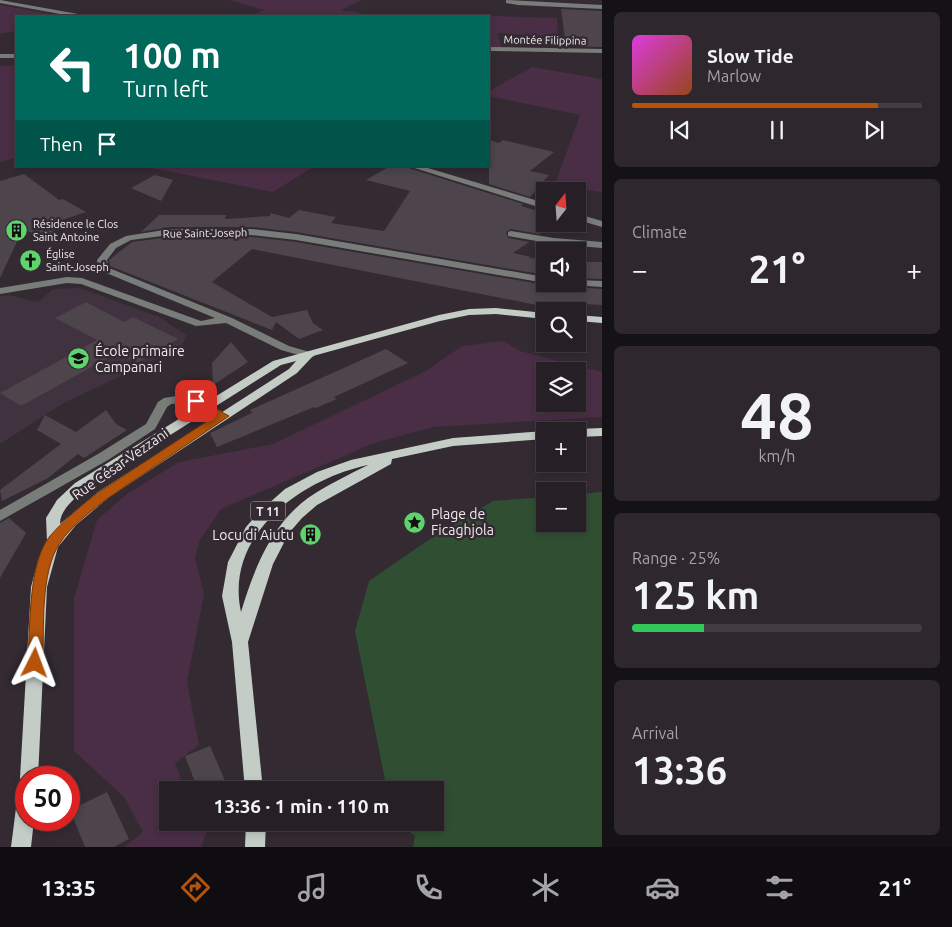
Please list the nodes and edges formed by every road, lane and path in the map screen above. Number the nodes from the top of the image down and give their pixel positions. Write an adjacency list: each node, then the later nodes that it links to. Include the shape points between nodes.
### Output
1 (0, 0): 4 (street)
2 (508, 1): 3 (street)
3 (602, 7)
4 (73, 15)
5 (490, 50): 6 (street, Montée Filippina)
6 (602, 51)
7 (0, 56): 8 (street)
8 (15, 56)
9 (415, 167): 10 (street)
10 (536, 203)
11 (586, 219): 12 (street)
12 (602, 224)
13 (512, 234): 14 (street, via 554,242)
14 (602, 245)
15 (536, 278): 21 (street, Rue Saint-Joseph, via 251,232 170,232 129,238 113,246 102,260 104,270)
16 (586, 283): 17 (street)
17 (602, 284)
18 (0, 291): 21 (street, via 67,280 82,281 200,324)
19 (536, 315): 23 (main road, Rue César Vezzani, via 469,312)
20 (586, 319): 22 (main road)
21 (228, 320): 23 (street, Rue Saint-Joseph, via 285,348)
22 (602, 320)
23 (309, 355): 24 (main road, Rue César Vezzani, via 278,363); 25 (main road, Rue César Vezzani, via 292,372)
24 (207, 406): 25 (street); 30 (street, via 183,399 168,401 162,405 151,426); 31 (main road, Rue César Vezzani, via 80,486 52,518)
25 (223, 416): 31 (main road, Rue César Vezzani, via 103,495)
26 (602, 432): 27 (main road)
27 (586, 433)
28 (536, 436): 29 (main road, T 11, via 454,442)
29 (397, 454): 32 (main road, T 11, via 310,503 289,524 262,572); 32 (main road, T 11, via 322,475 290,492 264,514 251,531 236,562 230,596)
30 (0, 516)
31 (54, 540): 33 (main road, Rue César Vezzani, via 39,587)
32 (240, 642): 34 (main road, T 11)
33 (30, 766)
34 (253, 781)
35 (23, 831): 37 (main road)
36 (256, 831): 38 (main road)
37 (21, 847)
38 (255, 847)

